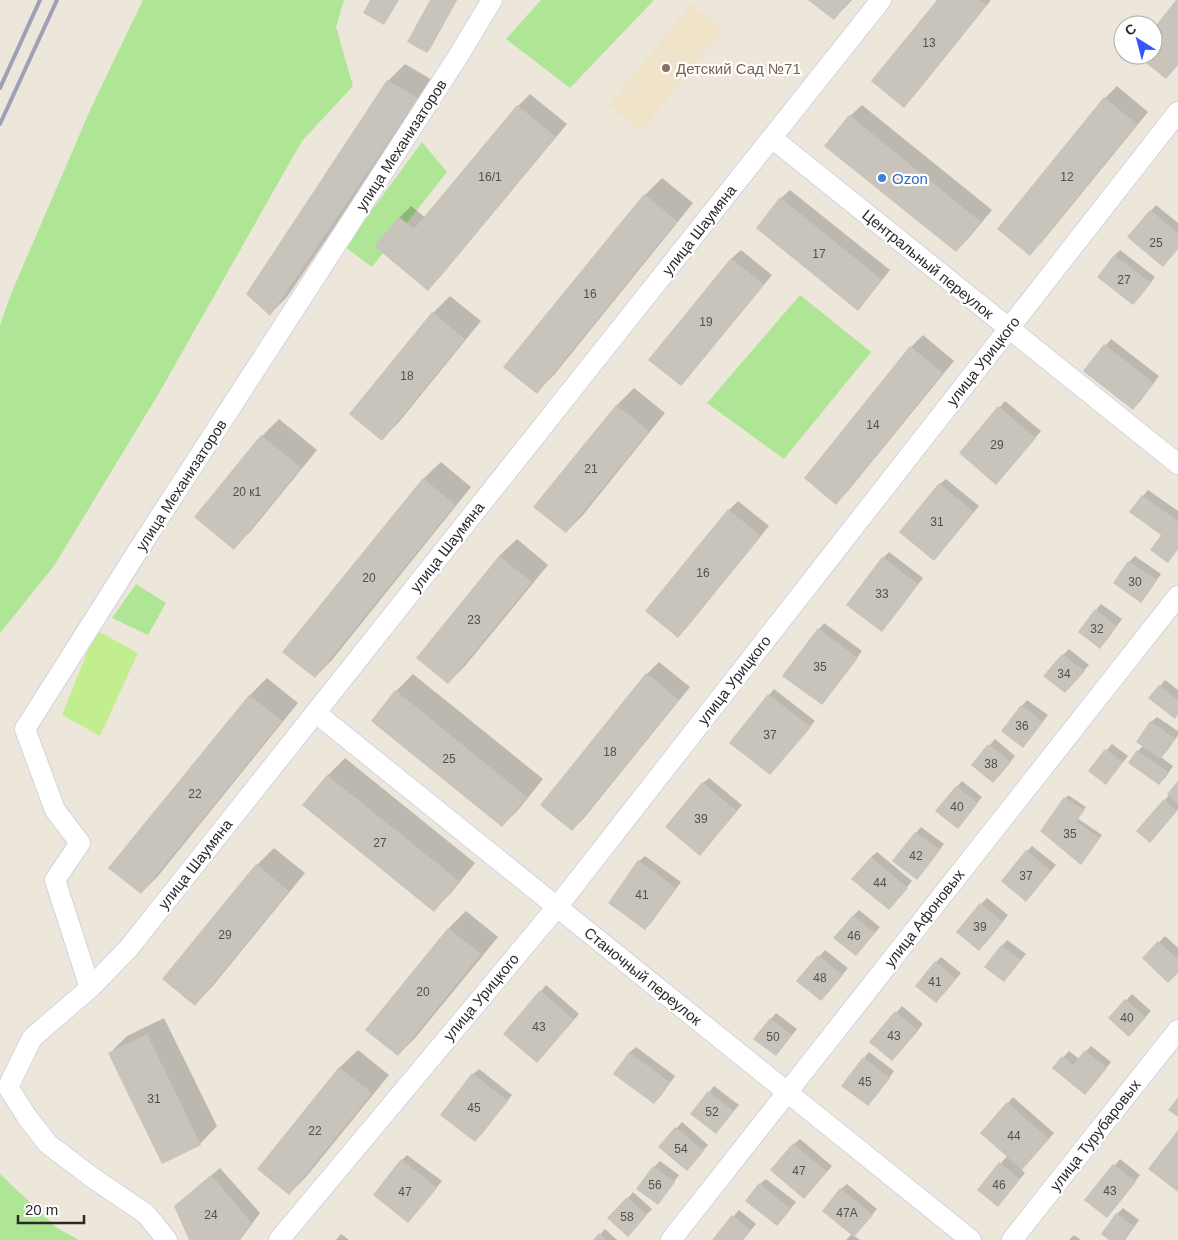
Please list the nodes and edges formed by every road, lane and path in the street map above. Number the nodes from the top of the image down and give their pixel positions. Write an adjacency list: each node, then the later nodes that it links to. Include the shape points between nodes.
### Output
1 (492, 0): 10 (street, улица Механизаторов, via 25,729 55,810 80,843 55,880)
2 (882, 0): 4 (street, улица Шаумяна)
3 (1178, 112): 5 (street, улица Урицкого)
4 (772, 138): 5 (street, Центральный переулок); 8 (street, улица Шаумяна)
5 (1009, 328): 6 (street, Центральный переулок); 9 (street, улица Урицкого)
6 (1178, 464)
7 (1178, 596): 12 (street, улица Афоновых)
8 (316, 713): 9 (street, Станочный переулок); 10 (street, улица Шаумяна, via 128,949)
9 (557, 907): 12 (street, Станочный переулок); 14 (street, улица Урицкого)
10 (90, 988): 13 (street, улица Шаумяна, via 32,1038 8,1087 48,1144 146,1214)
11 (1178, 1030): 17 (street, улица Турубаровых)
12 (787, 1092): 15 (street, улица Афоновых); 16 (street, Станочный переулок)
13 (167, 1240)
14 (278, 1240)
15 (671, 1240)
16 (971, 1240)
17 (1012, 1240)

